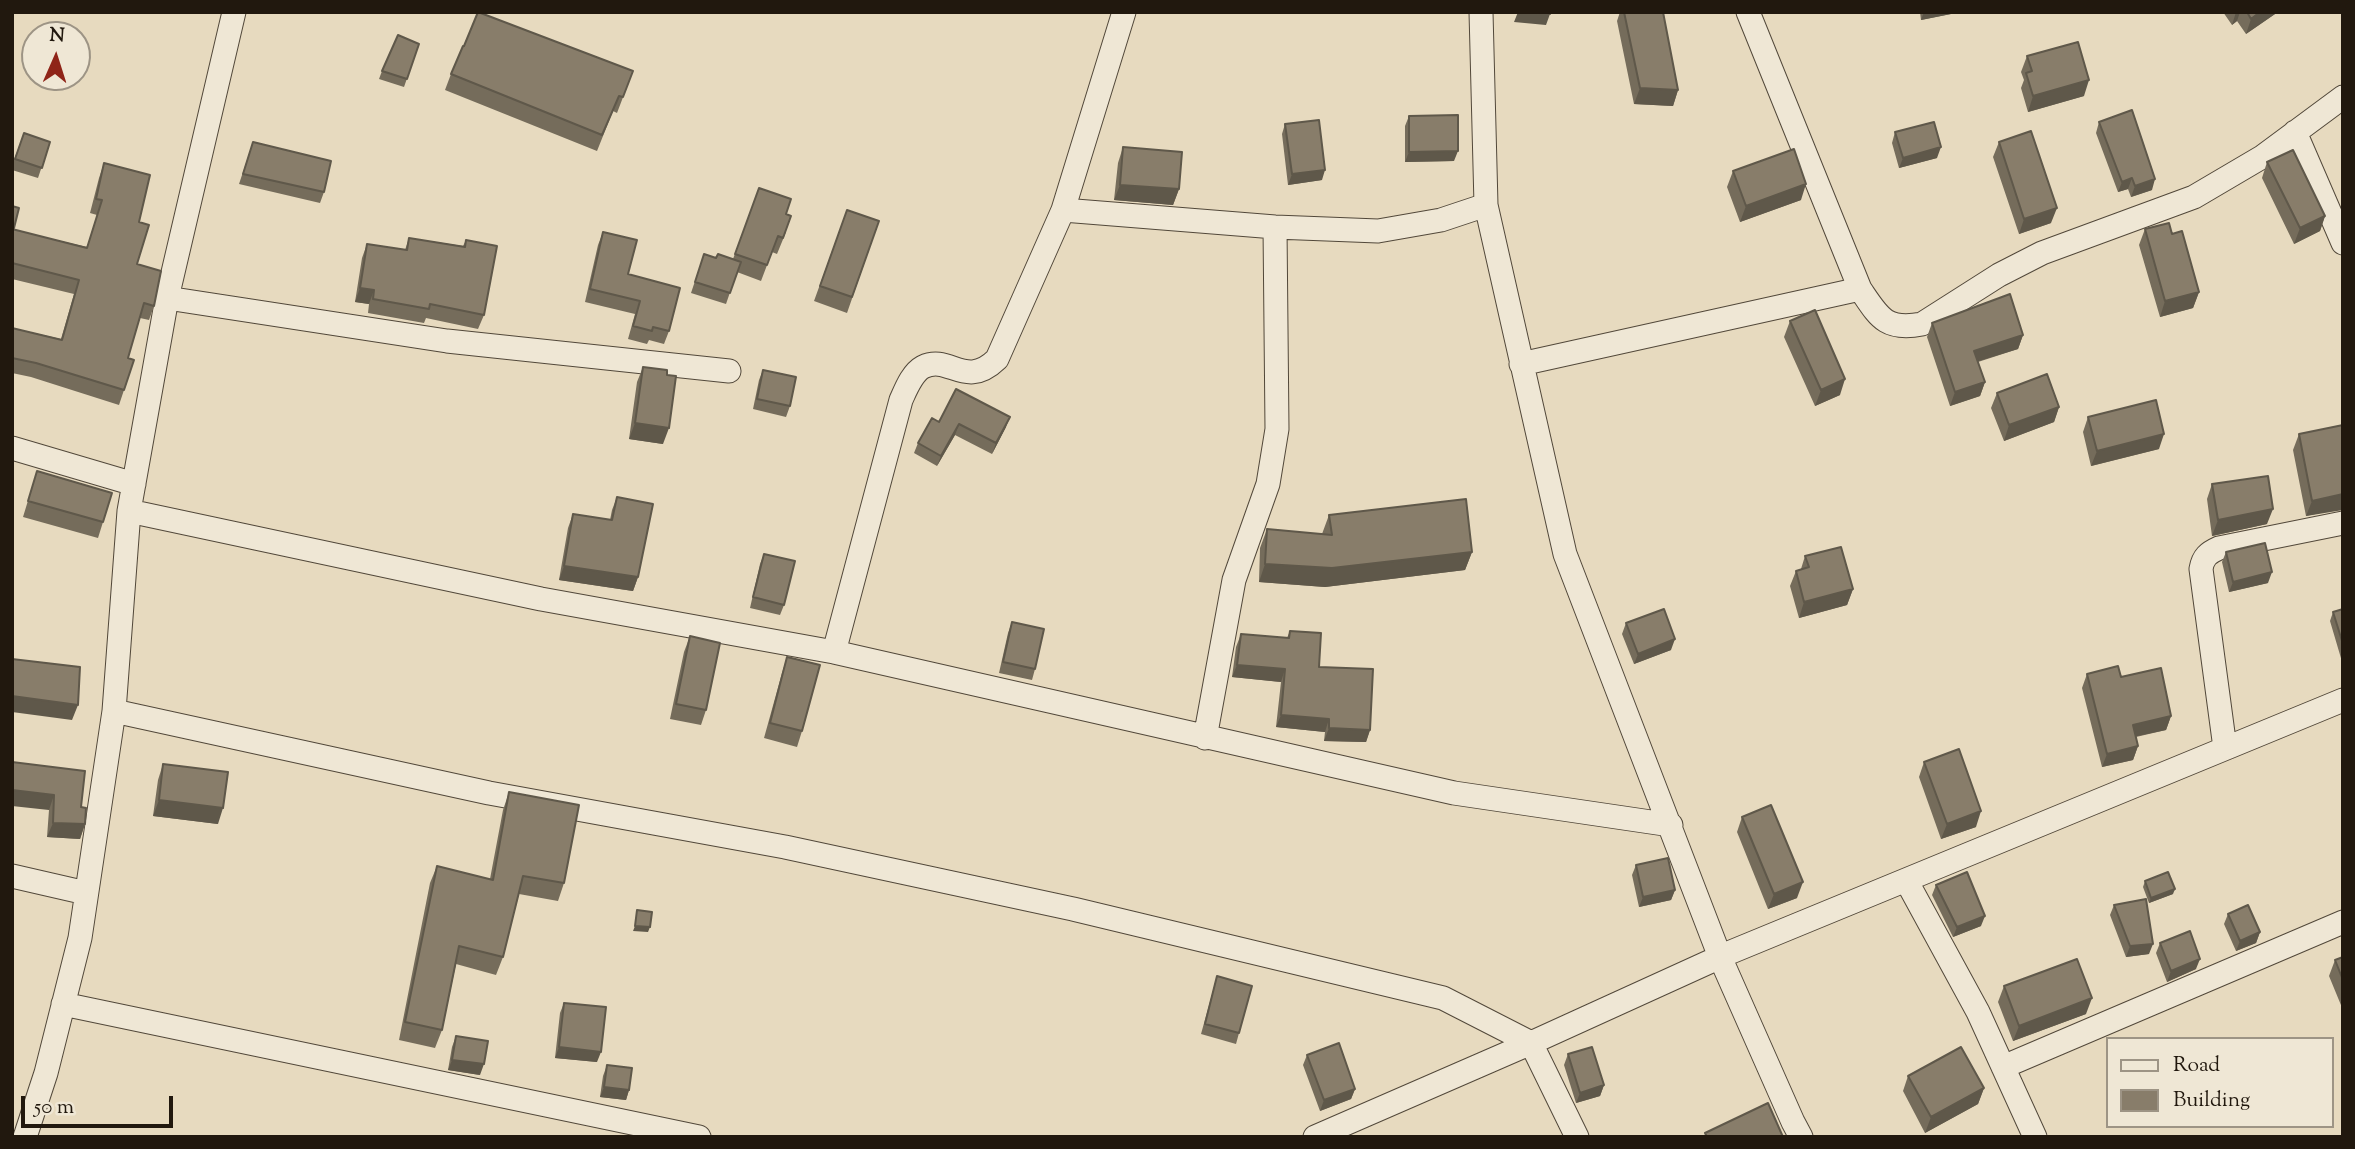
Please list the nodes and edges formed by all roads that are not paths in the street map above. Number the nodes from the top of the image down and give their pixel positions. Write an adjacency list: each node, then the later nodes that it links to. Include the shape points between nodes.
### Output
1 (234, 12): 12 (street)
2 (1124, 12): 8 (street)
3 (1480, 12): 7 (street)
4 (1748, 12): 11 (street)
5 (2343, 97): 6 (street)
6 (2295, 132): 10 (street); 11 (street, via 2193,197 2042,253 1922,324 1889,324 1878,317)
7 (1486, 205): 9 (street, via 1378,232); 13 (street)
8 (1063, 209): 9 (street); 19 (street, via 997,359 986,370 970,373 937,365 922,367 911,379 901,400)
9 (1275, 228): 22 (street, via 1277,429 1268,484 1234,580)
10 (2343, 243)
11 (1860, 289): 13 (street)
12 (167, 298): 14 (street, via 447,341); 16 (street)
13 (1521, 364): 24 (street, via 1565,554)
14 (729, 371)
15 (12, 448): 16 (street)
16 (134, 484): 17 (street)
17 (129, 511): 19 (street, via 541,599); 21 (street)
18 (2343, 523): 23 (street, via 2219,548 2203,560)
19 (834, 652): 22 (street)
20 (2343, 700): 23 (street)
21 (114, 711): 27 (street); 31 (street, via 489,793 785,847 1073,909 1443,998)
22 (1205, 738): 24 (street, via 1454,793)
23 (2225, 748): 26 (street)
24 (1671, 825): 29 (street)
25 (12, 876): 27 (street)
26 (1906, 880): 29 (street); 32 (street)
27 (86, 894): 30 (street)
28 (2343, 922): 32 (street)
29 (1720, 957): 31 (street); 37 (street)
30 (63, 1004): 33 (street); 34 (street)
31 (1531, 1043): 35 (street); 36 (street)
32 (2003, 1067): 38 (street)
33 (25, 1137)
34 (699, 1137)
35 (1315, 1137)
36 (1577, 1137)
37 (1801, 1137)
38 (2035, 1137)

